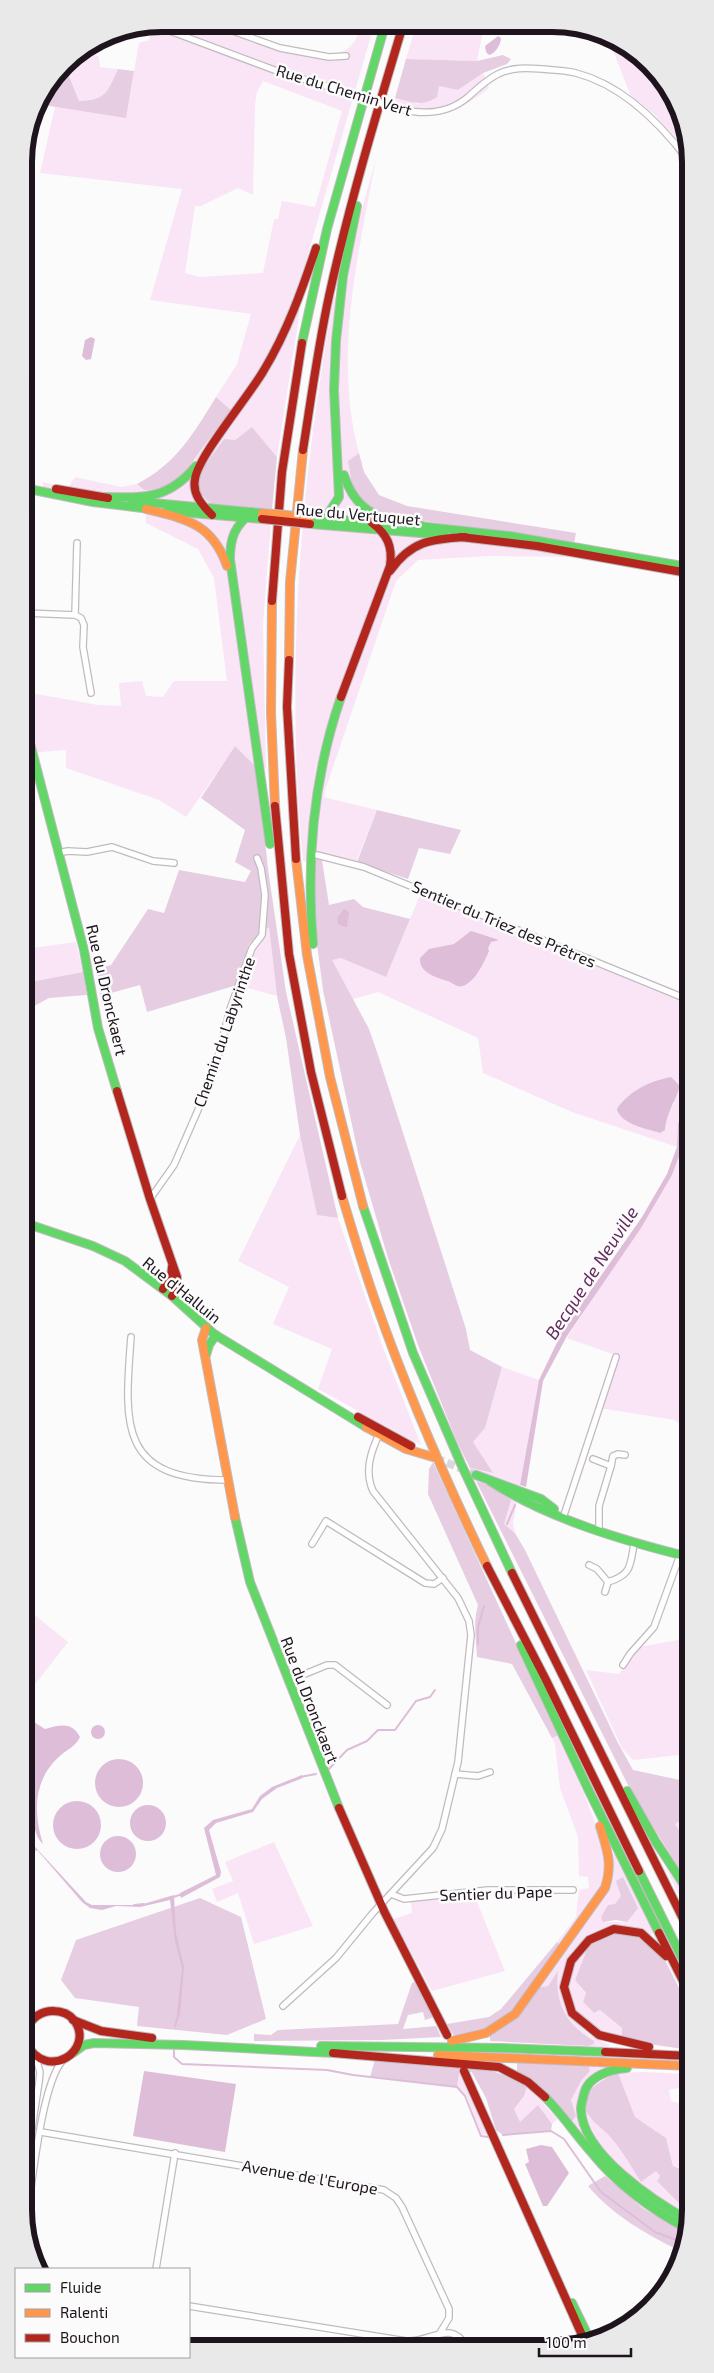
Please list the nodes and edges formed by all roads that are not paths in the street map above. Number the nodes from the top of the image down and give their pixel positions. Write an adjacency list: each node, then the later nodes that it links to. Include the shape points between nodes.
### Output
1 (176, 33): 7 (street, Rue du Chemin Vert, bridge, via 277,71 400,109 426,113 448,109 465,100 491,78 512,69 568,71 589,77 630,99)
2 (238, 33): 5 (street, Rue du Chemin Vert, via 280,48 329,57)
3 (383, 33): 8 (main road)
4 (401, 33): 6 (main road)
5 (346, 56)
6 (371, 134): 10 (main road, via 338,310 334,378); 43 (main road, via 336,264 314,372 300,468 290,589 287,688 293,828)
7 (681, 151)
8 (338, 184): 9 (main road, via 285,330 260,378); 42 (main road, via 310,298 293,392 278,508 271,612 270,704 276,829 284,913)
9 (227, 426): 13 (main road, via 190,475 171,491 149,497); 14 (main road, via 195,476 195,494)
10 (337, 435): 20 (main road, via 340,497); 23 (main road, via 347,488 357,503 382,518)
11 (33, 485): 13 (main road, Rue du Vertuquet)
12 (33, 490): 15 (main road, Rue du Vertuquet)
13 (105, 497): 14 (main road, Rue du Vertuquet)
14 (204, 507): 16 (main road, Rue du Vertuquet); 17 (main road)
15 (146, 509): 17 (main road, Rue du Vertuquet); 30 (main road, via 190,520 208,531 221,549)
16 (252, 512): 18 (main road, Rue du Vertuquet); 19 (main road)
17 (212, 515): 19 (main road, Rue du Vertuquet)
18 (262, 516): 19 (main road, Rue du Vertuquet); 21 (main road, Rue du Vertuquet, bridge)
19 (245, 517): 30 (main road, via 233,530 230,543)
20 (323, 518): 21 (main road, Rue du Vertuquet); 22 (main road, Rue du Vertuquet)
21 (310, 521): 24 (main road, Rue du Vertuquet)
22 (371, 522): 23 (main road, Rue du Vertuquet); 24 (main road)
23 (422, 526): 27 (main road, Rue du Vertuquet, via 510,536)
24 (380, 530): 25 (main road, Rue du Vertuquet); 29 (main road, via 388,539 391,551)
25 (465, 537): 28 (main road, Rue du Vertuquet, via 537,546); 29 (main road, via 426,541 409,548 397,560)
26 (77, 544): 32 (street)
27 (682, 566)
28 (682, 572)
29 (382, 587): 43 (main road, via 335,715 313,809 309,902)
30 (235, 596): 42 (main road, via 286,959)
31 (33, 613): 32 (street)
32 (75, 615): 33 (street, via 84,624 83,647)
33 (91, 693)
34 (33, 751): 36 (main road, Rue du Dronckaert)
35 (33, 768): 36 (street)
36 (37, 768): 37 (main road, Rue du Dronckaert)
37 (58, 853): 40 (street, via 112,847 153,861); 44 (main road, Rue du Dronckaert, via 87,964 98,1028)
38 (317, 855): 41 (street, Sentier du Triez des Prêtres, via 364,867)
39 (257, 858): 44 (street, Chemin du Labyrinthe, via 265,895 262,936 252,948 230,1009 215,1065 194,1119 174,1165)
40 (174, 863)
41 (682, 997)
42 (304, 1036): 70 (main road, via 329,1150 374,1299 437,1456)
43 (322, 1042): 74 (main road, via 356,1181 408,1341 472,1490)
44 (150, 1199): 46 (main road, Rue du Dronckaert)
45 (33, 1226): 47 (main road, Rue d'Halluin, via 113,1255)
46 (171, 1262): 47 (main road, via 171,1277); 48 (main road, Rue du Dronckaert, via 178,1282)
47 (163, 1289): 48 (main road, Rue d'Halluin)
48 (172, 1296): 49 (main road, Rue d'Halluin)
49 (206, 1328): 50 (main road, Rue d'Halluin); 52 (main road, Rue du Dronckaert, via 202,1340)
50 (216, 1335): 52 (main road, via 208,1345); 54 (main road, Rue d'Halluin)
51 (131, 1337): 59 (street, via 127,1394 131,1431 140,1450 154,1465 169,1473 205,1480)
52 (206, 1355): 59 (main road, Rue du Dronckaert)
53 (616, 1357): 60 (street)
54 (380, 1432): 54 (main road, Rue d'Halluin, via 406,1449 433,1457); 67 (street, via 368,1464 372,1491)
55 (625, 1455): 57 (street, via 613,1456)
56 (593, 1459): 57 (street)
57 (611, 1466): 61 (street, via 599,1506)
58 (476, 1475): 60 (main road, via 513,1496)
59 (228, 1480): 72 (main road, Rue du Dronckaert, via 248,1575)
60 (564, 1515): 61 (main road)
61 (599, 1530): 63 (main road)
62 (312, 1544): 67 (street, via 326,1521 428,1584)
63 (634, 1544): 64 (main road); 68 (street, via 626,1573)
64 (681, 1555)
65 (681, 1564): 71 (street, via 654,1627)
66 (589, 1565): 68 (street)
67 (443, 1578): 76 (street, via 461,1602 471,1630)
68 (608, 1582): 69 (street)
69 (605, 1592)
70 (503, 1598): 77 (main road, via 504,1608); 83 (main road)
71 (623, 1665)
72 (288, 1681): 73 (street, via 334,1665); 81 (main road, Rue du Dronckaert)
73 (387, 1706)
74 (580, 1710): 78 (main road); 82 (main road)
75 (490, 1772): 76 (street, via 478,1776)
76 (455, 1774): 80 (street, via 436,1844)
77 (588, 1789): 84 (main road); 92 (main road, via 609,1850 608,1882 515,2014 494,2030 470,2039)
78 (681, 1880)
79 (573, 1890): 80 (street, Sentier du Pape, via 488,1890 404,1899)
80 (391, 1894): 81 (street)
81 (381, 1904): 86 (street, via 331,1964); 91 (main road, Rue du Dronckaert)
82 (681, 1916)
83 (681, 1956)
84 (681, 1976)
85 (681, 1984): 95 (main road, via 662,1950 652,1940 631,1930 609,1930 587,1940 571,1958 565,1973 564,1989 576,2019 593,2034 624,2044)
86 (283, 2006)
87 (36, 2015): 88 (main road); 89 (main road); 90 (main road, via 56,2010)
88 (33, 2016)
89 (33, 2019)
90 (74, 2020): 92 (main road, via 87,2027 142,2037 256,2045); 93 (main road, via 79,2035)
91 (447, 2035)
92 (348, 2046): 96 (main road, via 486,2047)
93 (73, 2053): 97 (main road, via 86,2044 97,2042); 99 (main road)
94 (33, 2054): 98 (main road)
95 (681, 2054)
96 (681, 2055)
97 (385, 2056): 100 (main road, via 449,2055); 108 (main road, via 490,2065 523,2077 544,2095 624,2186)
98 (36, 2058): 99 (main road, via 49,2063); 103 (street, via 40,2076)
99 (64, 2060): 104 (street, via 50,2085)
100 (681, 2067)
101 (681, 2067): 107 (main road, via 608,2071 588,2085 580,2108 586,2130 608,2160 647,2195)
102 (467, 2072): 109 (main road)
103 (33, 2112)
104 (41, 2132): 105 (street, Avenue de l'Europe); 106 (street)
105 (175, 2153): 110 (street); 112 (street, Avenue de l'Europe, via 377,2187 388,2192 402,2207 449,2309 449,2318)
106 (33, 2181)
107 (681, 2216)
108 (680, 2225)
109 (545, 2252): 113 (main road); 114 (main road)
110 (156, 2268)
111 (190, 2306): 115 (street)
112 (440, 2333): 116 (street); 117 (street, via 456,2334)
113 (588, 2335)
114 (583, 2337)
115 (400, 2340)
116 (421, 2340)
117 (461, 2340)

